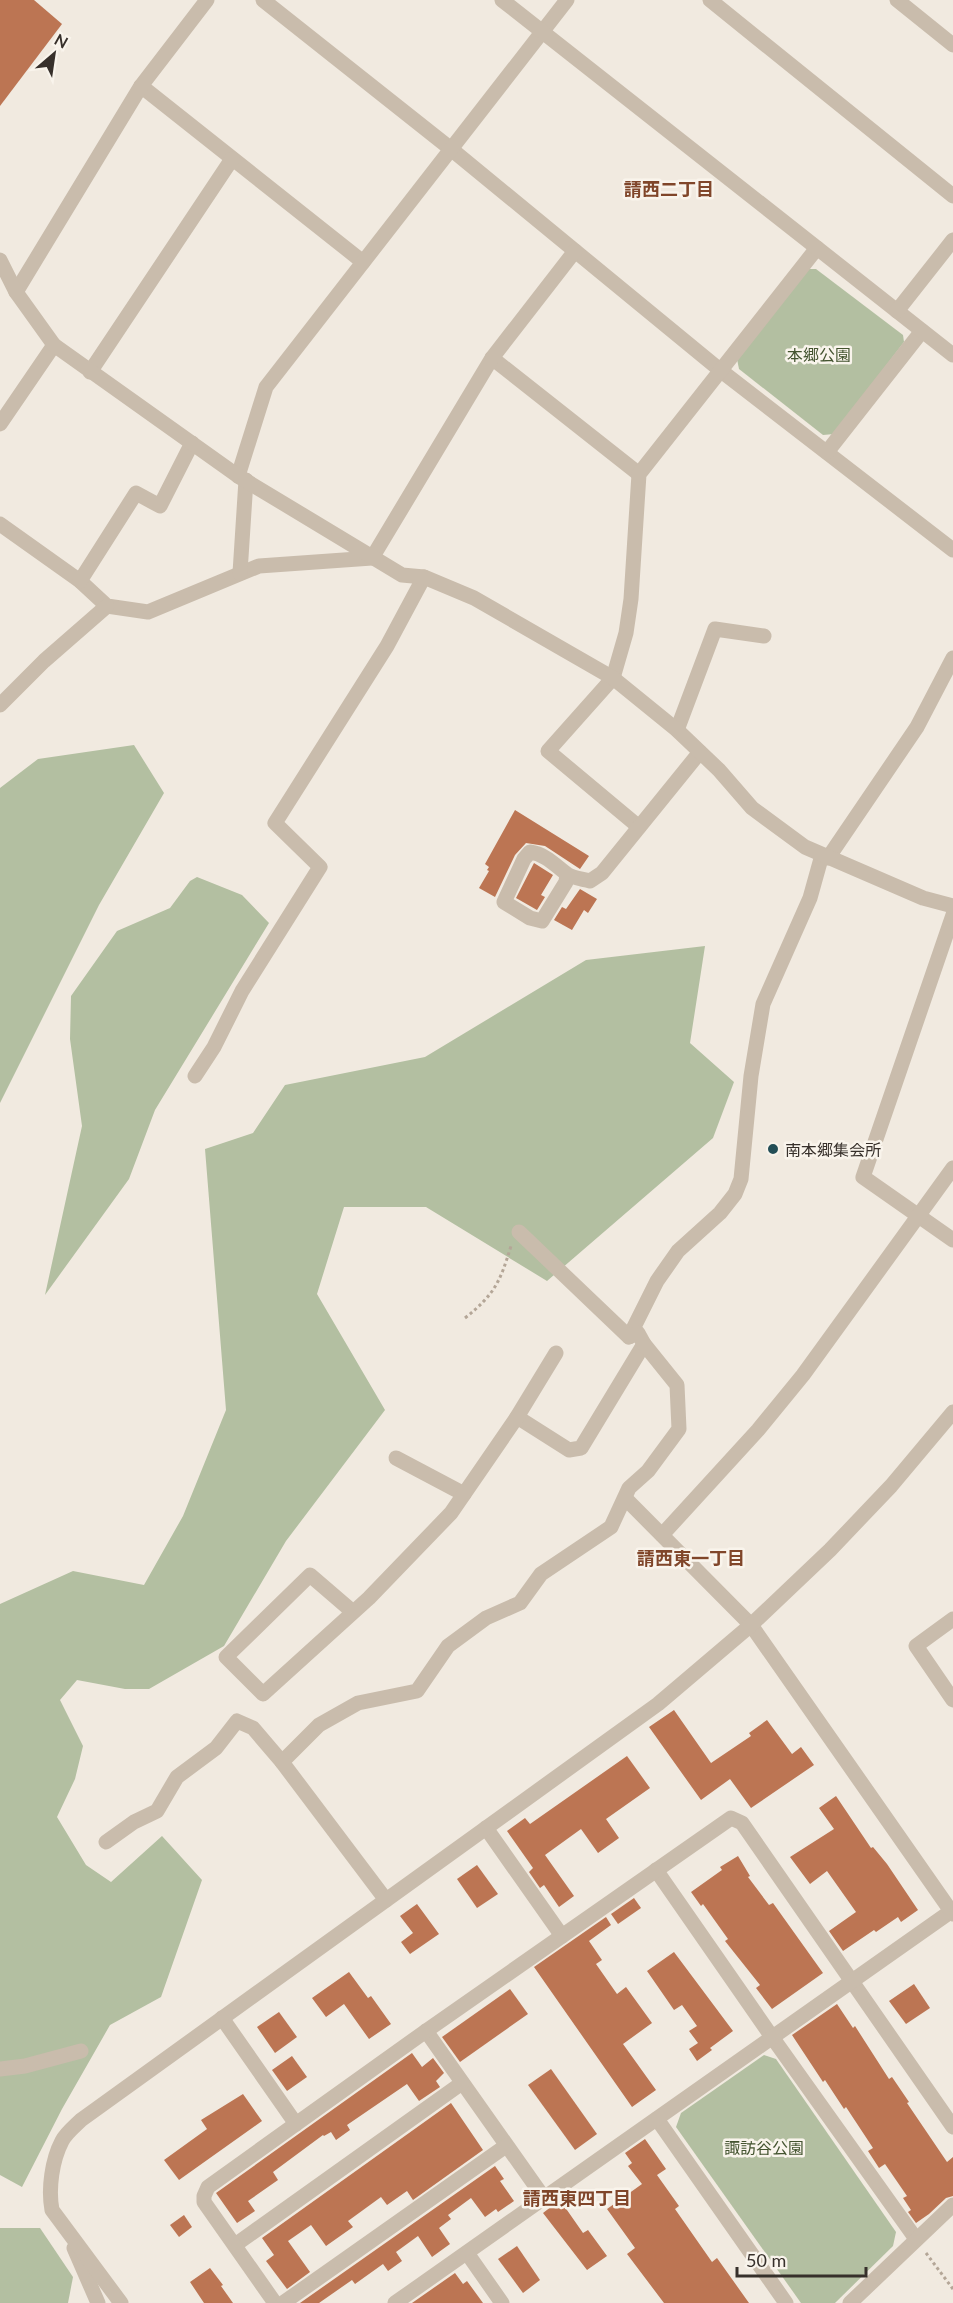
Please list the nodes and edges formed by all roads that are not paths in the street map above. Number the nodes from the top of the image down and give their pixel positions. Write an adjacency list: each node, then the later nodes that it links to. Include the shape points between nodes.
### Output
1 (207, 0): 9 (street)
2 (263, 0): 10 (street)
3 (502, 0): 7 (street)
4 (567, 0): 7 (street)
5 (710, 0): 12 (street)
6 (897, 0): 8 (street)
7 (542, 33): 10 (street); 14 (street)
8 (953, 45)
9 (141, 86): 11 (street); 18 (street)
10 (451, 149): 15 (street); 17 (street)
11 (232, 159): 17 (street); 25 (street)
12 (953, 196)
13 (953, 240): 19 (street)
14 (817, 248): 19 (street); 24 (street)
15 (575, 251): 23 (street); 24 (street)
16 (0, 260): 18 (street)
17 (363, 262): 30 (street, via 266,387)
18 (16, 292): 21 (street)
19 (897, 311): 20 (street)
20 (922, 331): 22 (street); 28 (street)
21 (54, 345): 25 (street); 26 (street)
22 (953, 356)
23 (492, 358): 29 (street); 33 (street)
24 (720, 370): 28 (street); 29 (street)
25 (90, 372): 27 (street)
26 (0, 424)
27 (192, 443): 30 (street); 36 (street, via 160,506 136,493)
28 (827, 452): 32 (street)
29 (639, 474): 40 (street, via 631,599)
30 (242, 478): 33 (street); 34 (street)
31 (0, 524): 36 (street)
32 (953, 550)
33 (372, 558): 34 (street, via 258,566); 35 (street, via 402,575)
34 (240, 573): 37 (street, via 148,612)
35 (424, 577): 40 (street, via 474,598); 49 (street, via 387,646 275,824 320,867 242,991)
36 (80, 581): 37 (street)
37 (107, 606): 41 (street)
38 (764, 636): 42 (street, via 715,629)
39 (953, 658): 45 (street, via 917,727)
40 (613, 678): 42 (street); 44 (street, via 548,751)
41 (0, 705)
42 (677, 730): 43 (street)
43 (700, 752): 44 (street); 45 (street, via 752,808 805,848)
44 (639, 827): 46 (street, via 602,873 590,881)
45 (825, 857): 47 (street, via 923,898); 54 (street, via 764,1004 741,1179 735,1194 678,1251 657,1281)
46 (567, 874): 46 (street, via 542,921 504,902 530,852)
47 (953, 906)
48 (953, 915): 51 (street, via 863,1177)
49 (195, 1076)
50 (953, 1168): 51 (street)
51 (918, 1216): 53 (street); 62 (street, via 803,1375)
52 (519, 1232): 54 (street)
53 (953, 1240)
54 (629, 1336): 55 (street, via 638,1333)
55 (644, 1344): 58 (street, via 581,1448 568,1450); 61 (street, via 677,1385 679,1429 648,1472 629,1488)
56 (556, 1353): 58 (street)
57 (953, 1412): 65 (street, via 861,1518)
58 (517, 1417): 60 (street)
59 (396, 1458): 60 (street)
60 (464, 1494): 63 (street, via 451,1513)
61 (626, 1498): 62 (street); 67 (street, via 611,1527 541,1574 520,1603 486,1618 448,1646 417,1691 357,1703 319,1725)
62 (662, 1535): 65 (street)
63 (353, 1612): 63 (street, via 310,1575 226,1656 263,1694)
64 (953, 1619): 66 (street, via 916,1646)
65 (751, 1625): 68 (street, via 658,1704); 72 (street)
66 (953, 1700)
67 (282, 1762): 69 (street, via 254,1728 237,1721 216,1748 177,1777 157,1811); 71 (street)
68 (486, 1828): 71 (street); 73 (street)
69 (106, 1842)
70 (656, 1870): 73 (street); 74 (street, via 727,1820 742,1823); 77 (street)
71 (386, 1900): 75 (street)
72 (952, 1912): 74 (street)
73 (562, 1936): 76 (street)
74 (851, 1982): 77 (street); 83 (street)
75 (222, 2018): 82 (street); 87 (street, via 81,2120 62,2139 49,2196 52,2210)
76 (426, 2031): 80 (street); 82 (street)
77 (772, 2037): 81 (street); 88 (street)
78 (81, 2051): 79 (street)
79 (0, 2069)
80 (462, 2083): 84 (street); 89 (street)
81 (657, 2119): 85 (street); 97 (street)
82 (296, 2124): 89 (street, via 208,2187 204,2202)
83 (953, 2127)
84 (506, 2146): 85 (street); 94 (street)
85 (544, 2198): 90 (street)
86 (953, 2205): 88 (street)
87 (67, 2231): 91 (street); 92 (street)
88 (916, 2240): 98 (street)
89 (235, 2245): 93 (street)
90 (467, 2253): 95 (street); 96 (street)
91 (98, 2303)
92 (122, 2303)
93 (275, 2303)
94 (284, 2303)
95 (395, 2303)
96 (502, 2303)
97 (786, 2303)
98 (850, 2303)

